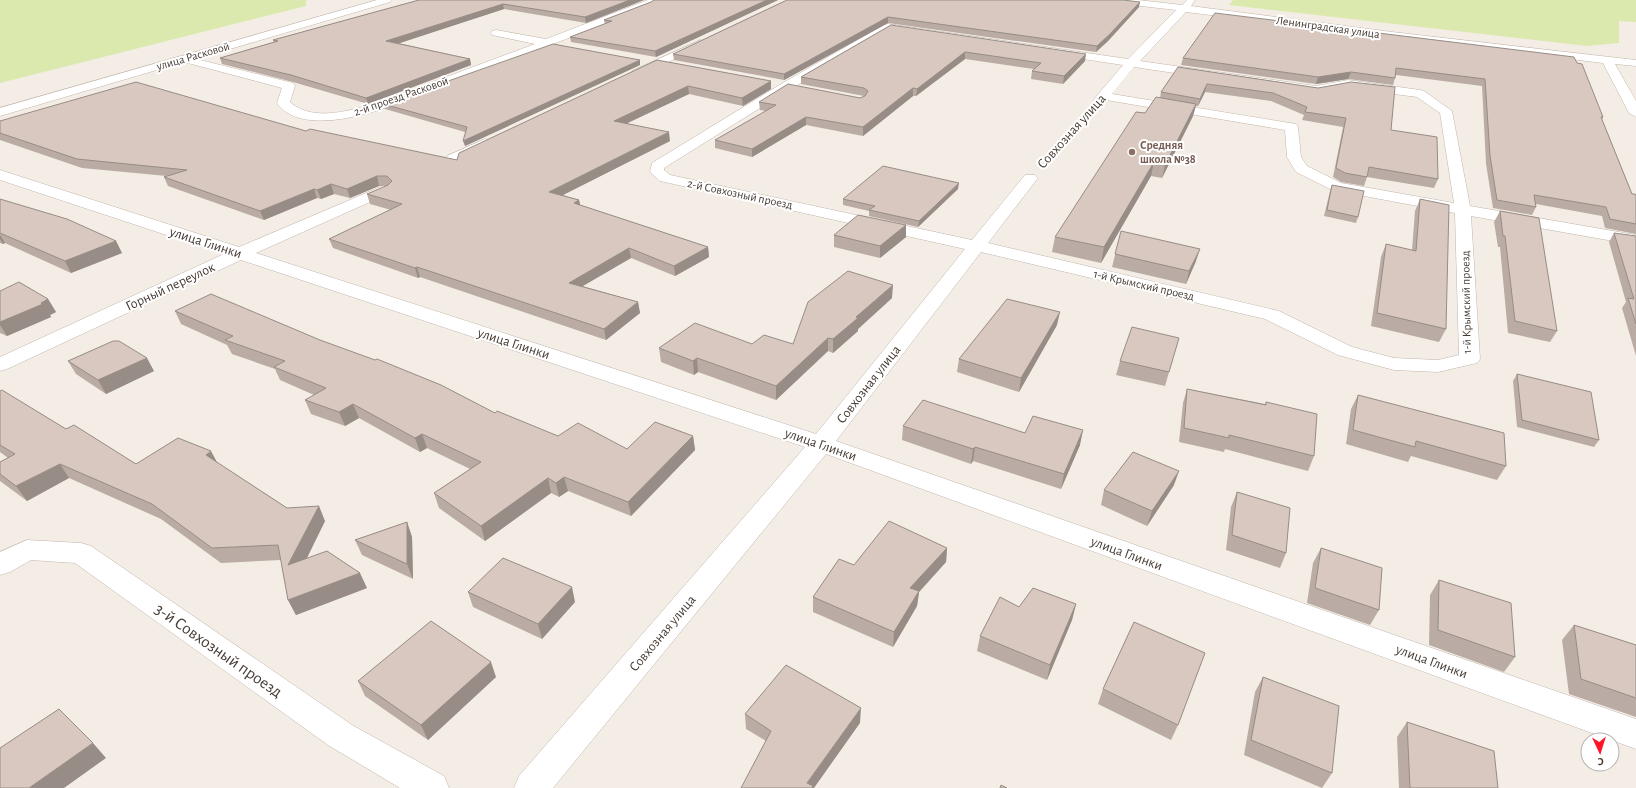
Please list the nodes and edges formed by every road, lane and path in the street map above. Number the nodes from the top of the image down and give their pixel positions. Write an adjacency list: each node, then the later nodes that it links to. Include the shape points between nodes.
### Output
1 (387, 0): 6 (street, улица Расковой)
2 (654, 0): 10 (street, 2-й проезд Расковой)
3 (1115, 0): 7 (street, Ленинградская улица)
4 (1192, 0): 7 (street, Совхозная улица)
5 (349, 1): 6 (street)
6 (368, 5): 12 (street, улица Расковой)
7 (1184, 9): 13 (street, Ленинградская улица); 17 (street, Совхозная улица)
8 (496, 33): 10 (street)
9 (713, 37): 16 (street)
10 (547, 43): 11 (street); 12 (street, 2-й проезд Расковой, via 370,108 334,116 290,111 283,103 289,86)
11 (571, 48)
12 (184, 59): 24 (street, улица Расковой)
13 (1607, 59): 15 (street, Ленинградская улица); 25 (street)
14 (633, 60): 16 (street)
15 (1636, 63)
16 (656, 64): 18 (street); 19 (street)
17 (1130, 64): 21 (street, 2-й Совхозный проезд, via 888,27); 23 (street, Совхозная улица); 31 (street, 1-й Крымский проезд, via 1316,90 1348,84 1420,94 1446,111)
18 (679, 68)
19 (628, 77)
20 (770, 84): 21 (street)
21 (785, 87): 22 (street); 33 (street, 2-й Совхозный проезд, via 657,166 657,172 665,178)
22 (807, 91)
23 (1101, 98): 29 (path, Совхозная улица); 31 (street, via 1291,127 1294,157 1301,169 1336,187)
24 (0, 112)
25 (1636, 113)
26 (494, 139): 27 (street)
27 (452, 159)
28 (0, 175): 34 (street, улица Глинки)
29 (1030, 178): 33 (street, Совхозная улица)
30 (385, 190): 34 (street, Горный переулок)
31 (1463, 210): 32 (street); 33 (street, 1-й Крымский проезд, via 1470,359 1438,366 1394,364 1345,351 1272,316)
32 (1636, 240)
33 (977, 246): 36 (street, Совхозная улица)
34 (241, 253): 35 (street, Горный переулок); 36 (street, улица Глинки)
35 (0, 365)
36 (821, 444): 38 (street, улица Глинки); 40 (street, Совхозная улица)
37 (0, 565): 39 (street, 3-й Совхозный проезд, via 27,550 81,554 340,735)
38 (1636, 734)
39 (432, 788)
40 (531, 788)

